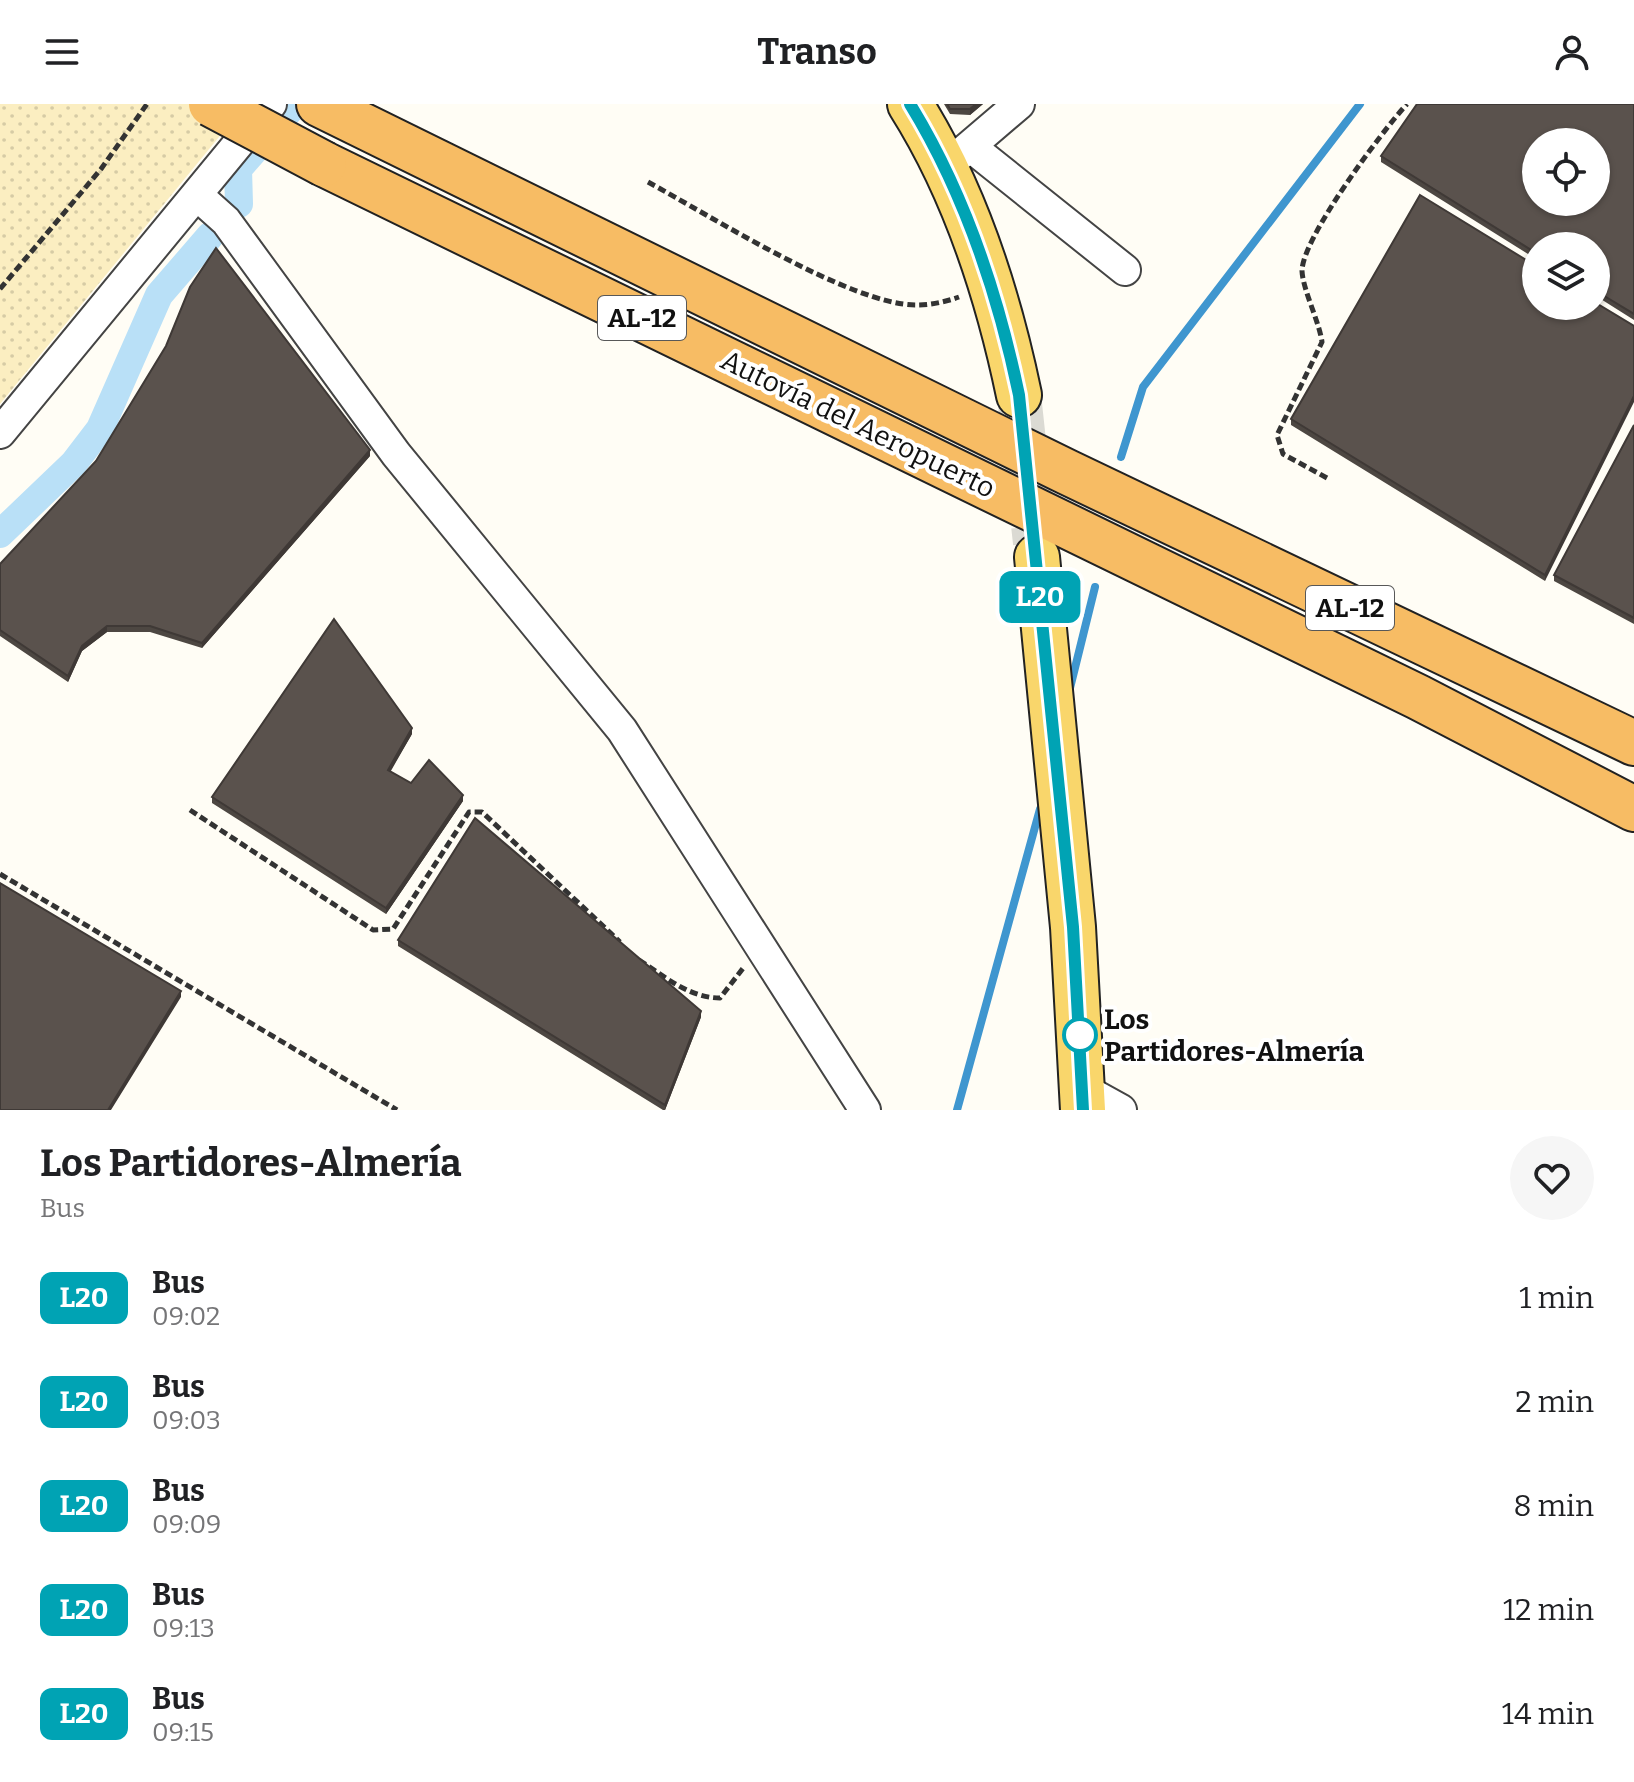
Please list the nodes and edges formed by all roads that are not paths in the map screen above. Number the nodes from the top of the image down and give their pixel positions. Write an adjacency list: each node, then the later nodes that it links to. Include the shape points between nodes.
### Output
1 (211, 104): 13 (highway, Autovía del Aeropuerto / AL-12, bridge, via 324,164 1418,697)
2 (271, 104): 7 (street)
3 (910, 104): 6 (main road)
4 (1019, 104): 6 (street)
5 (330, 109): 12 (highway, Autovía del Aeropuerto / AL-12, via 1110,493)
6 (958, 156): 8 (street); 9 (main road)
7 (197, 195): 10 (street); 15 (street, via 226,221 396,454 622,730)
8 (1125, 270)
9 (1019, 395)
10 (0, 433)
11 (1037, 557): 14 (main road, via 1073,927)
12 (1634, 743)
13 (1634, 809)
14 (1083, 1100): 16 (street)
15 (865, 1110)
16 (1121, 1110)

